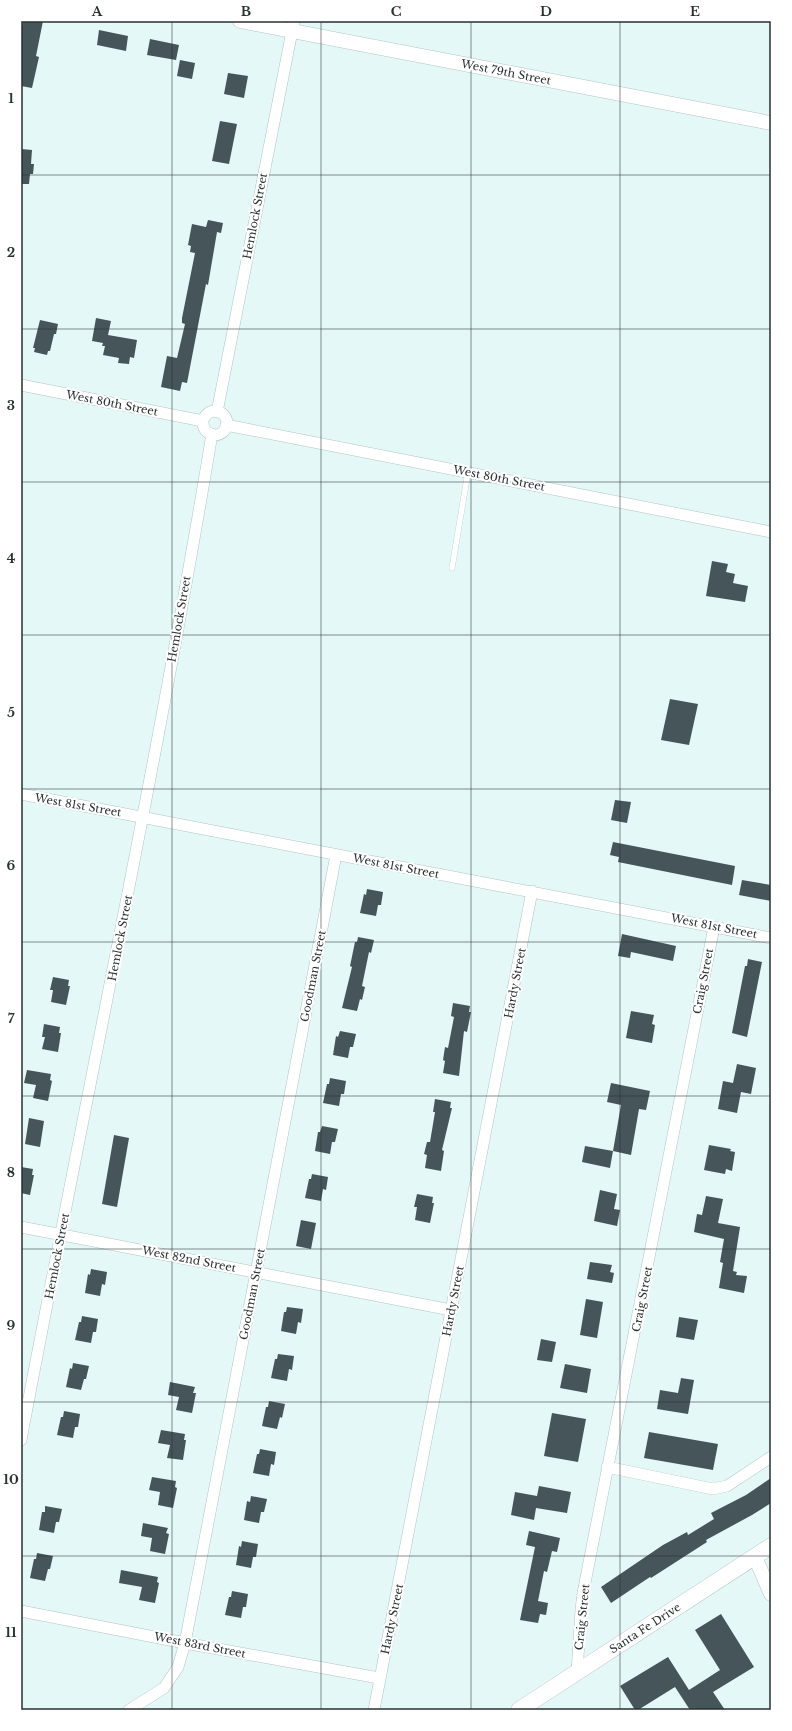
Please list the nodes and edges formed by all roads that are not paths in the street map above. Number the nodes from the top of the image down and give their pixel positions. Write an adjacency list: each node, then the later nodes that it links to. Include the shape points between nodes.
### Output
1 (240, 21): 2 (street, West 79th Street)
2 (293, 26): 3 (street, West 79th Street); 5 (street, Hemlock Street)
3 (771, 123)
4 (21, 385): 6 (street, West 80th Street)
5 (217, 412): 6 (street, via 207,414); 7 (street, via 225,417)
6 (203, 421): 8 (street, via 205,430)
7 (226, 425): 8 (street, via 222,432); 9 (street, West 80th Street)
8 (212, 434): 13 (street, Hemlock Street)
9 (468, 472): 10 (street, West 80th Street); 11 (lane)
10 (771, 532)
11 (452, 568)
12 (21, 794): 13 (street, West 81st Street)
13 (144, 817): 14 (street, West 81st Street); 19 (street, Hemlock Street)
14 (336, 855): 15 (street, West 81st Street); 20 (street, Goodman Street)
15 (532, 892): 16 (street, West 81st Street); 21 (street, Hardy Street)
16 (714, 927): 17 (street, West 81st Street); 24 (street, Craig Street)
17 (771, 938)
18 (21, 1227): 19 (street, West 82nd Street)
19 (60, 1234): 20 (street, West 82nd Street); 22 (street, Hemlock Street)
20 (256, 1271): 21 (street, West 82nd Street); 29 (street, Goodman Street)
21 (451, 1310): 31 (street, Hardy Street)
22 (21, 1440)
23 (771, 1457): 24 (street, via 727,1486 713,1489)
24 (607, 1467): 30 (street, Craig Street, via 582,1604)
25 (771, 1546): 26 (main road, Santa Fe Drive)
26 (755, 1557): 27 (street); 30 (main road, Santa Fe Drive)
27 (771, 1594)
28 (21, 1611): 29 (street, West 83rd Street)
29 (185, 1643): 31 (street, West 83rd Street); 33 (street, Goodman Street, via 178,1668 164,1688)
30 (577, 1672): 32 (main road, Santa Fe Drive)
31 (379, 1678): 34 (street, Hardy Street)
32 (527, 1708)
33 (129, 1710)
34 (374, 1710)

